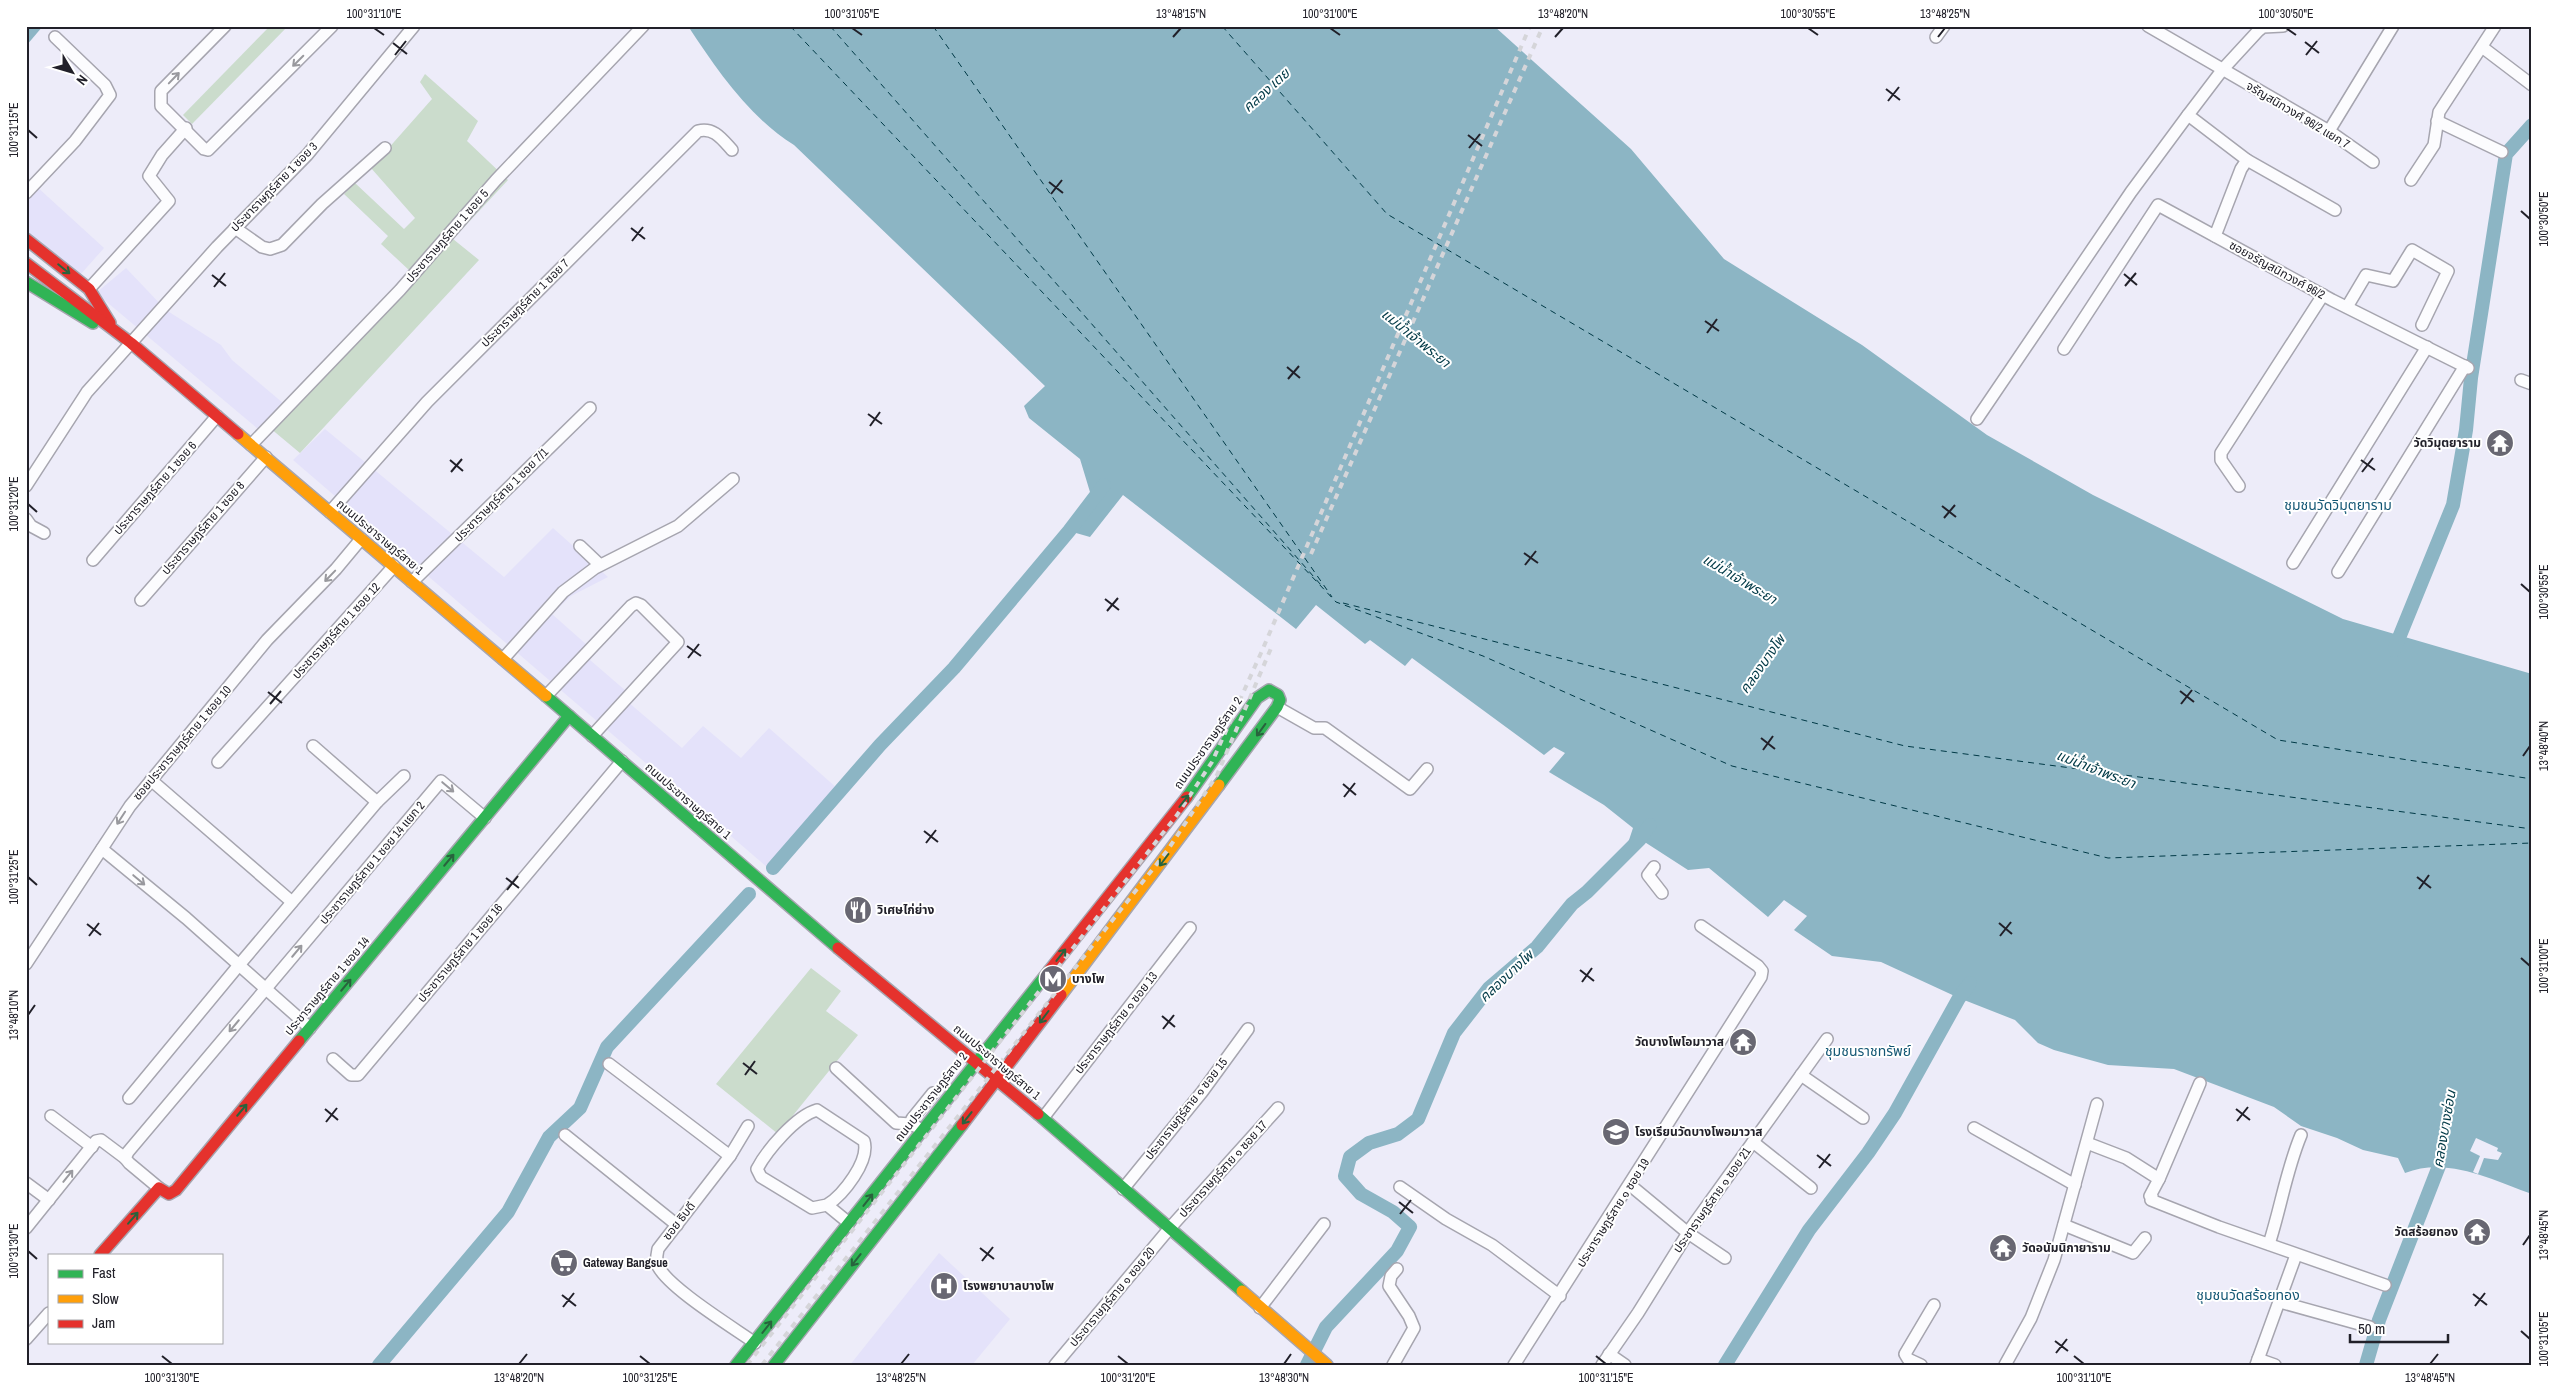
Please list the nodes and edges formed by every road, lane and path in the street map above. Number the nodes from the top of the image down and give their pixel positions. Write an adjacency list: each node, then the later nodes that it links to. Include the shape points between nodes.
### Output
1 (225, 26): 17 (street, one-way to 1, via 161,106 161,91)
2 (332, 26): 17 (street, one-way to 17, via 211,148 204,149)
3 (414, 26): 27 (street, ประชาราษฎร์สาย 1 ซอย 3, via 306,155)
4 (643, 26): 43 (street, ประชาราษฎร์สาย 1 ซอย 5, via 496,180 400,290)
5 (1944, 26): 10 (street)
6 (2148, 26): 13 (street, จรัญสนิทวงศ์ 96/2 แยก 7)
7 (2283, 26): 13 (street, via 2263,27)
8 (2393, 26): 18 (street)
9 (2495, 26): 12 (street)
10 (1936, 36)
11 (55, 37): 25 (street, via 105,85 110,95 75,140)
12 (2482, 47): 14 (street); 16 (street, via 2439,112)
13 (2223, 69): 15 (street); 18 (street, จรัญสนิทวงศ์ 96/2 แยก 7)
14 (2532, 85)
15 (2188, 115): 22 (street); 42 (street, via 2131,192)
16 (2437, 121): 21 (street); 24 (street, via 2434,145)
17 (186, 128): 32 (street, via 148,176 169,201)
18 (2329, 131): 23 (street, จรัญสนิทวงศ์ 96/2 แยก 7)
19 (385, 148): 27 (street, via 282,245 270,250)
20 (732, 150): 48 (street, ประชาราษฎร์สาย 1 ซอย 7, via 714,131 698,130 427,402)
21 (2502, 152)
22 (2247, 160): 26 (street); 28 (street, ซอยจรัญสนิทวงศ์ 96/2)
23 (2373, 162)
24 (2411, 180)
25 (26, 193)
26 (2335, 210)
27 (235, 228): 37 (street, ประชาราษฎร์สาย 1 ซอย 3)
28 (2215, 236): 33 (street, ซอยจรัญสนิทวงศ์ 96/2); 39 (street, via 2158,205)
29 (26, 238): 32 (main road, one-way to 32)
30 (26, 263): 36 (main road, ถนนประชาราษฎร์สาย 1)
31 (26, 282): 36 (main road, via 75,314)
32 (89, 289): 36 (main road)
33 (2322, 295): 34 (street, ซอยจรัญสนิทวงศ์ 96/2); 47 (street, via 2221,453 2220,460)
34 (2347, 307): 35 (street, via 2366,275 2393,280 2412,250 2448,272); 38 (street, ซอยจรัญสนิทวงศ์ 96/2)
35 (2422, 324)
36 (112, 329): 37 (main road, ถนนประชาราษฎร์สาย 1)
37 (131, 343): 41 (main road, ถนนประชาราษฎร์สาย 1); 46 (street, ประชาราษฎร์สาย 1 ซอย 3, via 87,392)
38 (2427, 347): 54 (street); 57 (street, ซอยจรัญสนิทวงศ์ 96/2, via 2466,367)
39 (2064, 348)
40 (590, 408): 58 (street, ประชาราษฎร์สาย 1 ซอย 7/1)
41 (217, 416): 43 (main road, ถนนประชาราษฎร์สาย 1); 53 (street, ประชาราษฎร์สาย 1 ซอย 6)
42 (1977, 419)
43 (251, 445): 44 (main road, ถนนประชาราษฎร์สาย 1)
44 (266, 457): 48 (main road, ถนนประชาราษฎร์สาย 1); 59 (street, ประชาราษฎร์สาย 1 ซอย 8)
45 (733, 479): 55 (street, via 678,526)
46 (26, 486)
47 (2239, 486)
48 (330, 512): 51 (main road, ถนนประชาราษฎร์สาย 1)
49 (26, 519): 50 (street)
50 (44, 533)
51 (361, 538): 56 (main road, ถนนประชาราษฎร์สาย 1); 70 (street, ซอยประชาราษฎร์สาย 1 ซอย 10, one-way to 70, via 336,569 267,640)
52 (580, 546): 55 (street)
53 (93, 560)
54 (2292, 563)
55 (600, 565): 60 (street, via 564,592)
56 (394, 566): 58 (main road, ถนนประชาราษฎร์สาย 1); 67 (street, ประชาราษฎร์สาย 1 ซอย 12)
57 (2338, 572)
58 (412, 582): 60 (main road, ถนนประชาราษฎร์สาย 1)
59 (141, 600)
60 (503, 659): 61 (main road, ถนนประชาราษฎร์สาย 1)
61 (546, 696): 63 (main road, ถนนประชาราษฎร์สาย 1); 64 (street, via 631,606 641,605 678,642)
62 (1278, 707): 68 (street, via 1314,728 1325,728 1410,789); 86 (main road, ถนนประชาราษฎร์สาย 2, one-way to 62, via 1193,790 1257,698 1263,692 1274,692 1280,700); 90 (main road, one-way to 90)
63 (570, 716): 64 (main road, ถนนประชาราษฎร์สาย 1); 72 (main road, ประชาราษฎร์สาย 1 ซอย 14)
64 (592, 736): 66 (main road, ถนนประชาราษฎร์สาย 1)
65 (313, 746): 71 (street)
66 (622, 761): 85 (street, ประชาราษฎร์สาย 1 ซอย 16, via 358,1075 351,1075); 86 (main road, ถนนประชาราษฎร์สาย 1, via 821,935)
67 (218, 762)
68 (1427, 769)
69 (404, 776): 71 (street)
70 (151, 780): 73 (street, ซอยประชาราษฎร์สาย 1 ซอย 10, one-way to 73); 76 (street)
71 (377, 802): 76 (street)
72 (484, 818): 81 (street, ประชาราษฎร์สาย 1 ซอย 14 แยก 2, one-way to 72, via 441,781); 82 (main road, ประชาราษฎร์สาย 1 ซอย 14, one-way to 72)
73 (102, 849): 79 (street, ซอยประชาราษฎร์สาย 1 ซอย 10); 80 (street, one-way to 80)
74 (1654, 867): 75 (street, via 1648,875)
75 (1662, 894)
76 (292, 902): 80 (street)
77 (1700, 926): 112 (street, ประชาราษฎร์สาย ๑ ซอย 19, via 1758,966 1762,971 1761,977)
78 (1190, 928): 97 (street, ประชาราษฎร์สาย ๑ ซอย 13)
79 (26, 964)
80 (238, 965): 81 (street); 93 (street)
81 (266, 989): 82 (street); 109 (street, one-way to 109)
82 (310, 1028): 115 (main road, ประชาราษฎร์สาย 1 ซอย 14, one-way to 82, via 169,1194 176,1190)
83 (1248, 1029): 117 (street, ประชาราษฎร์สาย ๑ ซอย 15, via 1202,1092)
84 (1827, 1040): 89 (street, ประชาราษฎร์สาย ๑ ซอย 21)
85 (333, 1059)
86 (976, 1062): 90 (main road, ถนนประชาราษฎร์สาย 1); 102 (main road, ถนนประชาราษฎร์สาย 2)
87 (609, 1064): 108 (street)
88 (836, 1068): 99 (street, via 896,1123)
89 (1801, 1075): 98 (street); 105 (street, ประชาราษฎร์สาย ๑ ซอย 21)
90 (997, 1080): 97 (main road, ถนนประชาราษฎร์สาย 1); 146 (main road, one-way to 146)
91 (2200, 1083): 110 (street)
92 (933, 1093): 99 (street)
93 (129, 1098)
94 (2097, 1104): 106 (street)
95 (1278, 1108): 125 (street, ประชาราษฎร์สาย ๑ ซอย 17)
96 (51, 1116): 107 (street)
97 (1042, 1118): 117 (main road, ถนนประชาราษฎร์สาย 1)
98 (1862, 1118)
99 (910, 1124): 102 (street)
100 (748, 1126): 108 (street, ซอย ธิบดี)
101 (1974, 1128): 113 (street)
102 (922, 1131): 120 (main road, ถนนประชาราษฎร์สาย 2, one-way to 102)
103 (565, 1135): 122 (street)
104 (2300, 1135): 128 (street, via 2288,1166 2281,1208)
105 (1753, 1142): 116 (street); 126 (street, ประชาราษฎร์สาย ๑ ซอย 21)
106 (2086, 1143): 110 (street, via 2126,1158); 113 (street)
107 (92, 1146): 109 (street, via 101,1140); 118 (street, one-way to 107)
108 (730, 1156): 122 (street, ซอย ธิบดี)
109 (125, 1158): 115 (street)
110 (2159, 1179): 128 (street, via 2151,1200)
111 (26, 1183): 118 (street)
112 (1630, 1185): 126 (street); 134 (street, ประชาราษฎร์สาย ๑ ซอย 19)
113 (2075, 1185): 123 (street)
114 (1400, 1187): 134 (street, via 1446,1219 1492,1245)
115 (159, 1188): 129 (main road, one-way to 115)
116 (1811, 1188)
117 (1123, 1189): 125 (main road, ถนนประชาราษฎร์สาย 1)
118 (49, 1200): 124 (street)
119 (827, 1205): 119 (street, via 846,1188 865,1156 866,1148 864,1141 817,1110 807,1113 794,1124 757,1169 761,1177 812,1208); 120 (street)
120 (849, 1223): 141 (main road, ถนนประชาราษฎร์สาย 2, one-way to 120)
121 (1324, 1224): 137 (street)
122 (676, 1225): 141 (street, ซอย ธิบดี, via 658,1249 657,1263 663,1274)
123 (2064, 1225): 127 (street, via 2133,1253); 153 (street, via 2032,1318)
124 (26, 1228)
125 (1169, 1229): 137 (main road, ถนนประชาราษฎร์สาย 1); 147 (street, ประชาราษฎร์สาย ๑ ซอย 20)
126 (1688, 1233): 131 (street); 142 (street, ประชาราษฎร์สาย ๑ ซอย 21)
127 (2145, 1238)
128 (2269, 1244): 130 (street)
129 (101, 1254)
130 (2296, 1255): 133 (street); 135 (street)
131 (1725, 1258)
132 (1397, 1269): 148 (street, via 1390,1276 1389,1286 1414,1328)
133 (2385, 1285)
134 (1560, 1296): 149 (street, ประชาราษฎร์สาย ๑ ซอย 19)
135 (2280, 1302): 139 (street); 144 (street)
136 (1934, 1305): 152 (street, via 1905,1354)
137 (1260, 1308): 143 (main road, ถนนประชาราษฎร์สาย 1)
138 (48, 1314): 140 (street)
139 (2370, 1327)
140 (26, 1339)
141 (755, 1343): 145 (main road, ถนนประชาราษฎร์สาย 2)
142 (1609, 1354): 150 (street, ประชาราษฎร์สาย ๑ ซอย 21); 151 (street)
143 (1323, 1361)
144 (2257, 1362): 154 (street)
145 (736, 1365)
146 (774, 1365)
147 (1055, 1365)
148 (1393, 1365)
149 (1514, 1365)
150 (1602, 1365)
151 (1625, 1365)
152 (1921, 1365)
153 (2005, 1365)
154 (2275, 1365)

